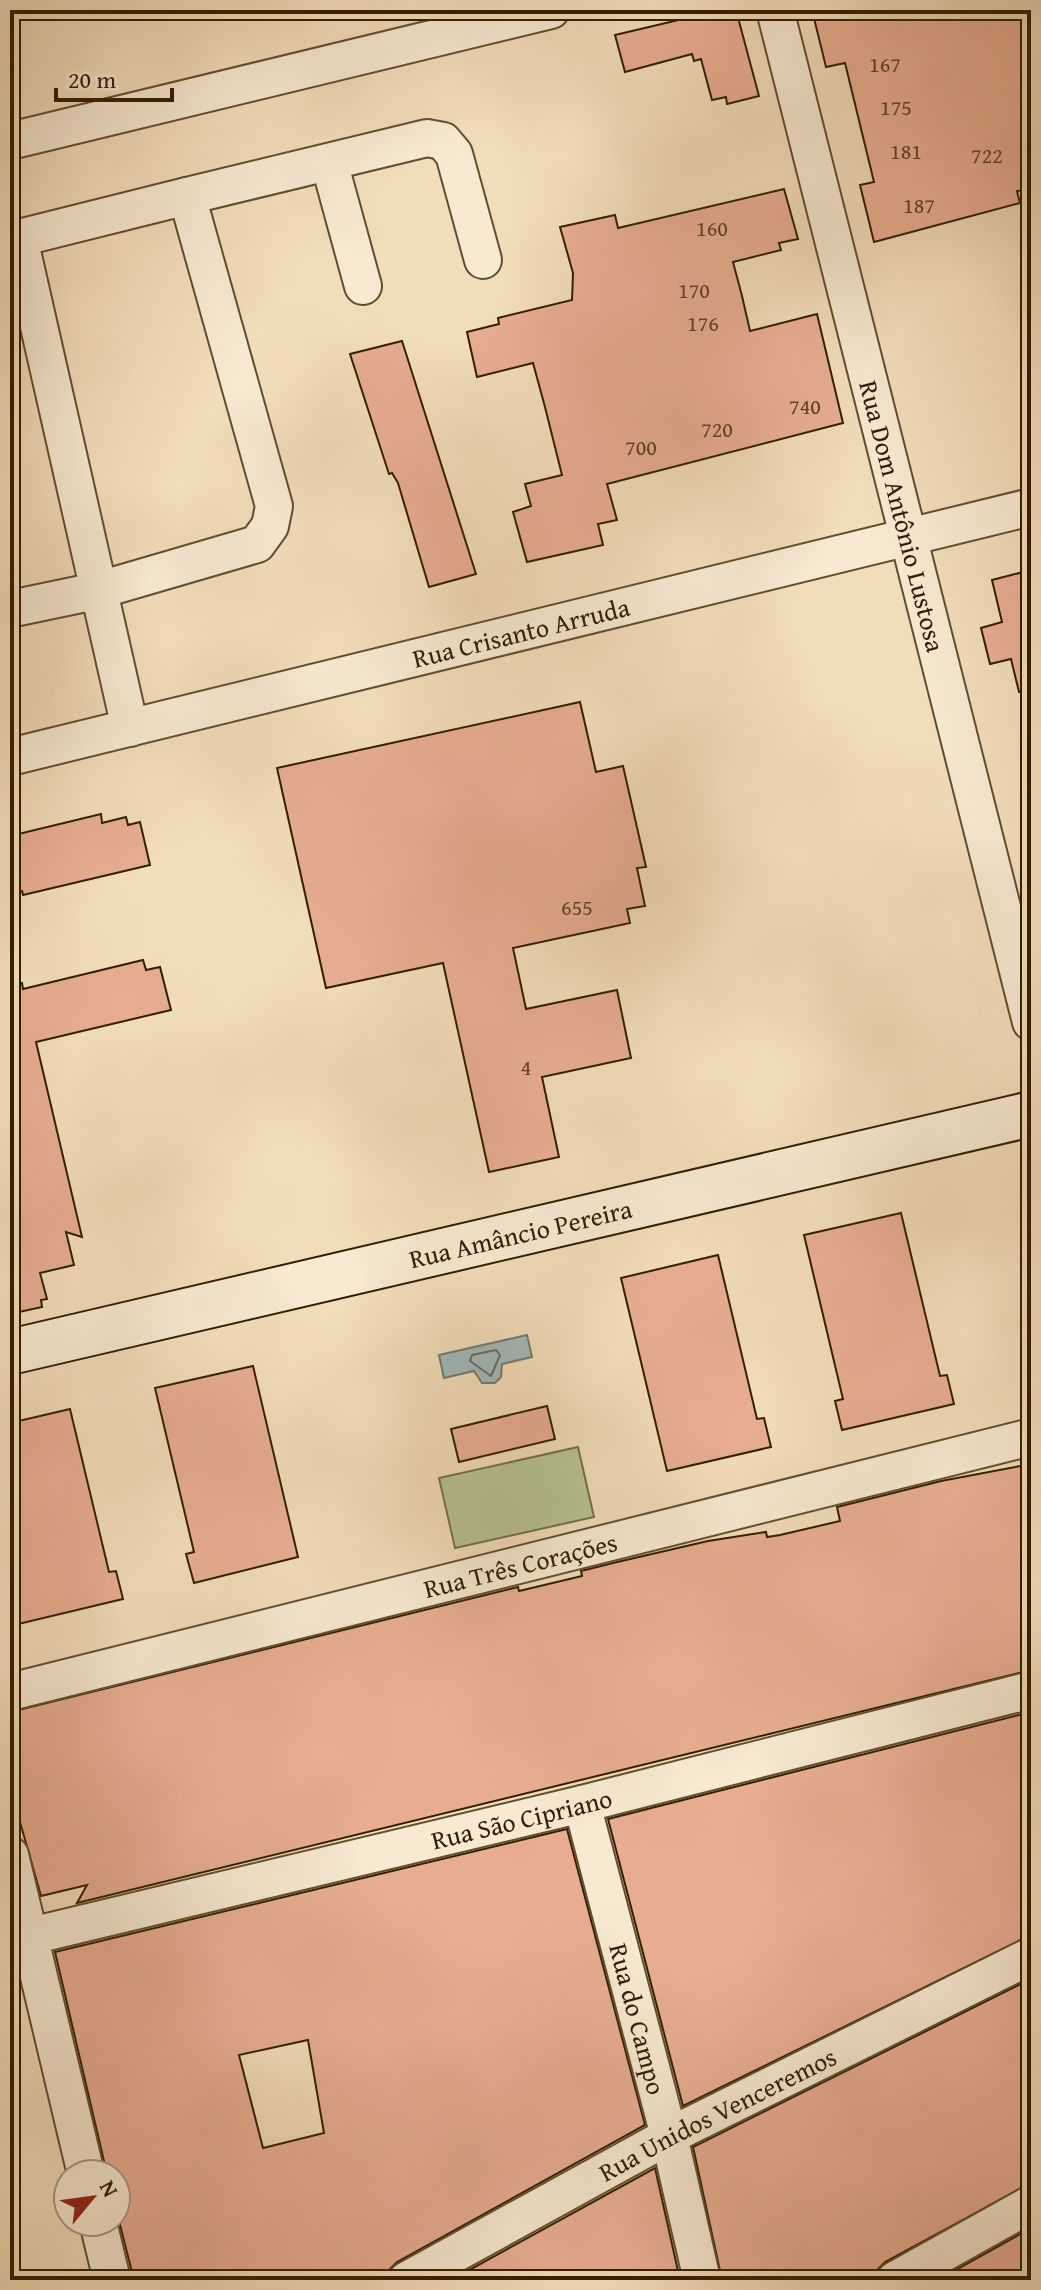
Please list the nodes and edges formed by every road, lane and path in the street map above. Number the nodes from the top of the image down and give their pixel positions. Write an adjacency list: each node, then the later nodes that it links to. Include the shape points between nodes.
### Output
1 (551, 10): 3 (street)
2 (775, 10): 10 (street, Rua Dom Antônio Lustosa)
3 (10, 141)
4 (329, 162): 5 (street); 7 (street, via 427,138 443,141 454,154); 8 (street)
5 (187, 196): 6 (street); 11 (street, via 274,506 270,526 257,544)
6 (15, 239): 11 (street)
7 (483, 260)
8 (363, 286)
9 (1031, 507): 10 (street, Rua Crisanto Arruda)
10 (907, 537): 13 (street, Rua Crisanto Arruda); 15 (street, Rua Dom Antônio Lustosa)
11 (96, 591): 12 (street); 13 (street)
12 (10, 609)
13 (130, 728): 14 (street, Rua Crisanto Arruda)
14 (10, 757)
15 (1031, 1022)
16 (1031, 1114): 17 (street, Rua Amâncio Pereira)
17 (10, 1352)
18 (1031, 1437): 20 (street, Rua Três Corações)
19 (1031, 1690): 21 (street, Rua São Cipriano)
20 (10, 1692)
21 (582, 1804): 23 (street, Rua São Cipriano); 25 (street, Rua do Campo)
22 (10, 1855): 23 (street)
23 (20, 1938): 26 (street)
24 (1031, 1956): 25 (street, Rua Unidos Venceremos)
25 (669, 2136): 30 (street, Rua Unidos Venceremos); 31 (street, Rua do Campo)
26 (82, 2158)
27 (1031, 2204): 32 (street)
28 (102, 2238): 29 (street)
29 (112, 2280)
30 (407, 2280)
31 (702, 2280)
32 (895, 2280)

